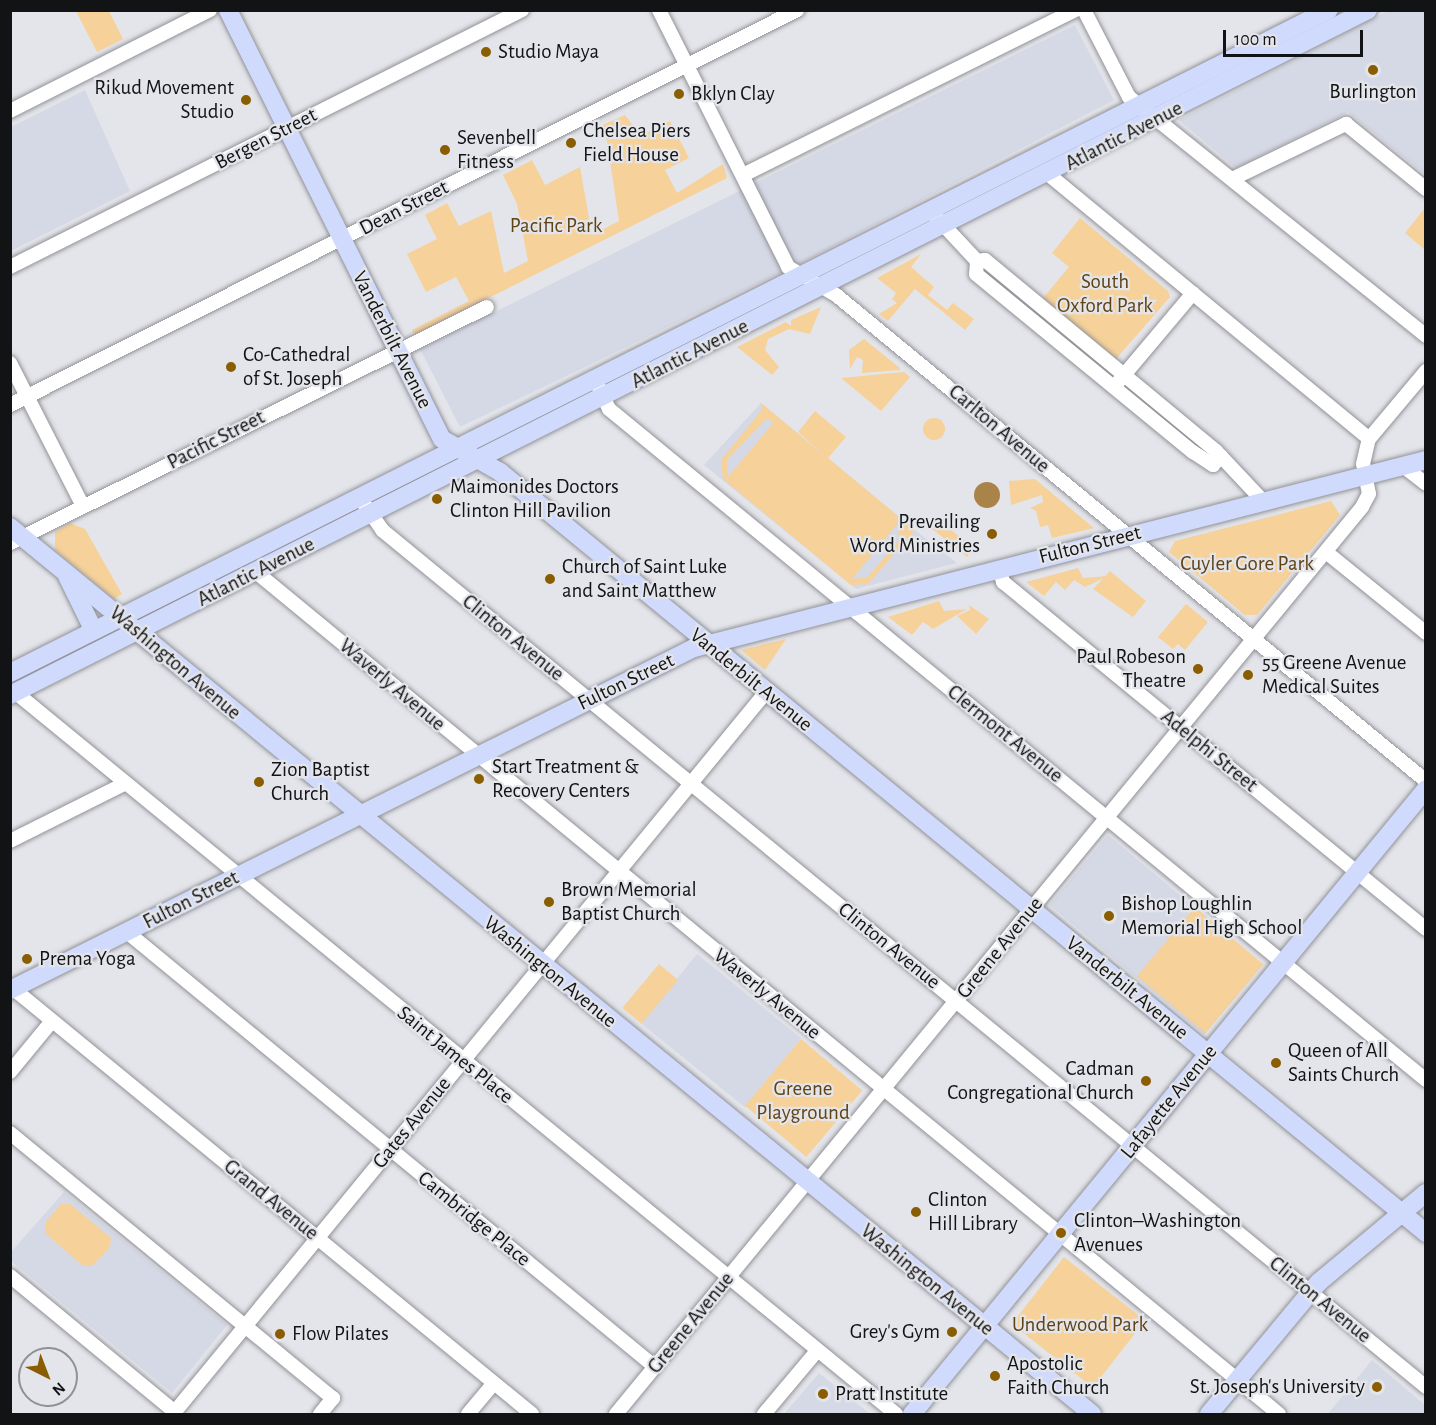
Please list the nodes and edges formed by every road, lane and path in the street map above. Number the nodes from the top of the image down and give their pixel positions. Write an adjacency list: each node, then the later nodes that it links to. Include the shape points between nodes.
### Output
1 (210, 10): 11 (street)
2 (228, 10): 13 (main road, Vanderbilt Avenue)
3 (522, 10): 13 (street, Bergen Street)
4 (659, 10): 9 (street)
5 (797, 10): 9 (street, Dean Street)
6 (1329, 10): 10 (main road, Atlantic Avenue)
7 (1368, 10): 12 (main road, Atlantic Avenue)
8 (1082, 13): 10 (street); 15 (street)
9 (687, 66): 15 (street); 20 (street, Dean Street)
10 (1133, 100): 12 (street); 18 (main road, Atlantic Avenue)
11 (10, 111)
12 (1158, 119): 14 (main road, Atlantic Avenue); 16 (street)
13 (287, 129): 20 (main road, Vanderbilt Avenue); 22 (street, Bergen Street)
14 (1048, 174): 19 (main road, Atlantic Avenue); 25 (street)
15 (742, 176): 23 (street)
16 (1232, 179): 17 (street, via 1346,124); 27 (street)
17 (1425, 189)
18 (932, 210): 19 (street); 23 (main road, Atlantic Avenue)
19 (942, 228): 21 (street); 24 (main road, Atlantic Avenue)
20 (342, 239): 28 (main road, Vanderbilt Avenue); 34 (street, Dean Street)
21 (976, 261): 31 (street, via 985,260); 33 (street, via 976,274)
22 (10, 267)
23 (795, 270): 24 (street, Carlton Avenue); 32 (main road, Atlantic Avenue)
24 (823, 287): 35 (main road, Atlantic Avenue); 50 (street, Carlton Avenue)
25 (1193, 293): 31 (street); 37 (street)
26 (487, 307): 28 (street, Pacific Street)
27 (1425, 336)
28 (397, 349): 38 (main road, Vanderbilt Avenue, via 442,439); 47 (street, Pacific Street)
29 (10, 363): 34 (street)
30 (1425, 371): 37 (street)
31 (1124, 376): 33 (street); 39 (street)
32 (595, 379): 35 (street, Clermont Avenue); 38 (main road, Atlantic Avenue)
33 (1113, 385): 39 (street, via 1207,462 1213,465)
34 (28, 397): 36 (street, Dean Street); 47 (street)
35 (603, 397): 40 (main road, Atlantic Avenue); 55 (street, Clermont Avenue, via 609,408)
36 (10, 405)
37 (1369, 439): 43 (street, Greene Avenue)
38 (458, 448): 40 (main road, Vanderbilt Avenue); 45 (main road, Atlantic Avenue)
39 (1221, 456): 46 (street)
40 (478, 460): 48 (main road, Atlantic Avenue); 61 (main road, Vanderbilt Avenue)
41 (1425, 460): 42 (main road, Fulton Street)
42 (1403, 466): 43 (main road, Fulton Street); 44 (street)
43 (1366, 475): 46 (main road, Fulton Street); 51 (street, Greene Avenue, via 1367,500)
44 (1425, 484)
45 (360, 498): 48 (street, Clinton Avenue); 56 (main road, Atlantic Avenue)
46 (1263, 501): 50 (main road, Fulton Street)
47 (83, 506): 49 (street, Pacific Street)
48 (371, 514): 54 (main road, Atlantic Avenue); 65 (street, Clinton Avenue, via 382,530)
49 (14, 536): 53 (main road, Washington Avenue)
50 (1128, 536): 52 (main road, Fulton Street); 60 (street, Carlton Avenue)
51 (1326, 552): 59 (street); 60 (street, Greene Avenue)
52 (999, 568): 55 (main road, Fulton Street); 66 (street, Adelphi Street, via 1003,582)
53 (65, 571): 56 (main road, Washington Avenue); 57 (main road)
54 (256, 572): 58 (main road, Atlantic Avenue); 67 (street, Waverly Avenue)
55 (848, 606): 61 (main road, Fulton Street); 73 (street, Clermont Avenue)
56 (120, 618): 57 (main road, Atlantic Avenue); 58 (main road, Washington Avenue)
57 (94, 631): 62 (main road, Atlantic Avenue)
58 (136, 632): 64 (main road, Atlantic Avenue); 72 (main road, Washington Avenue)
59 (1425, 633)
60 (1253, 639): 66 (street, Greene Avenue); 68 (street, Carlton Avenue)
61 (706, 644): 63 (main road, Vanderbilt Avenue); 65 (main road, Fulton Street)
62 (10, 673)
63 (766, 692): 69 (street, Gates Avenue); 78 (main road, Vanderbilt Avenue)
64 (13, 693): 70 (street, Saint James Place)
65 (589, 700): 67 (main road, Fulton Street); 69 (street, Clinton Avenue)
66 (1180, 728): 73 (street, Greene Avenue); 76 (street, Adelphi Street)
67 (478, 756): 72 (main road, Fulton Street); 75 (street, Waverly Avenue)
68 (1425, 781)
69 (690, 783): 75 (street, Gates Avenue); 84 (street, Clinton Avenue)
70 (124, 784): 74 (street); 77 (street, Saint James Place)
71 (1425, 789): 76 (main road, Lafayette Avenue)
72 (359, 816): 77 (main road, Fulton Street); 82 (main road, Washington Avenue)
73 (1106, 818): 78 (street, Greene Avenue); 81 (street, Clermont Avenue)
74 (10, 840)
75 (618, 872): 82 (street, Gates Avenue); 90 (street, Waverly Avenue)
76 (1357, 873): 79 (street, Adelphi Street); 81 (main road, Lafayette Avenue)
77 (238, 877): 80 (main road, Fulton Street); 87 (street, Saint James Place)
78 (1031, 910): 84 (street, Greene Avenue); 86 (main road, Vanderbilt Avenue)
79 (1425, 929)
80 (127, 932): 83 (main road, Fulton Street); 93 (street, Cambridge Place)
81 (1283, 963): 86 (main road, Lafayette Avenue); 89 (street, Clermont Avenue)
82 (541, 965): 87 (street, Gates Avenue); 94 (main road, Washington Avenue)
83 (12, 988): 85 (street, Grand Avenue)
84 (956, 1001): 90 (street, Greene Avenue); 92 (street, Clinton Avenue)
85 (52, 1021): 88 (street); 99 (street, Grand Avenue)
86 (1208, 1055): 92 (main road, Lafayette Avenue); 96 (main road, Vanderbilt Avenue)
87 (462, 1061): 93 (street, Gates Avenue); 101 (street, Saint James Place)
88 (10, 1072)
89 (1425, 1080)
90 (883, 1090): 94 (street, Greene Avenue); 98 (street, Waverly Avenue)
91 (10, 1133): 103 (street)
92 (1133, 1146): 98 (main road, Lafayette Avenue); 102 (street, Clinton Avenue)
93 (390, 1150): 99 (street, Gates Avenue); 106 (street, Cambridge Place)
94 (807, 1182): 101 (street, Greene Avenue); 104 (main road, Washington Avenue)
95 (1425, 1193): 96 (main road)
96 (1401, 1213): 97 (main road, Vanderbilt Avenue); 102 (main road)
97 (1425, 1233)
98 (1059, 1234): 104 (main road, Lafayette Avenue); 107 (street, Waverly Avenue)
99 (317, 1238): 103 (street, Gates Avenue); 108 (street, Grand Avenue)
100 (10, 1276): 110 (street)
101 (727, 1279): 105 (street, Saint James Place); 106 (street, Greene Avenue)
102 (1310, 1292): 107 (main road); 109 (street, Clinton Avenue)
103 (245, 1326): 110 (street, Gates Avenue); 111 (street, via 333,1398)
104 (984, 1327): 117 (main road, Lafayette Avenue); 118 (main road, Washington Avenue)
105 (816, 1352): 115 (street); 116 (street, Saint James Place)
106 (655, 1367): 114 (street, Greene Avenue)
107 (1238, 1380): 119 (main road); 120 (street, Waverly Avenue)
108 (494, 1383): 112 (street); 113 (street, Grand Avenue)
109 (1425, 1387)
110 (174, 1413)
111 (320, 1414)
112 (468, 1414)
113 (532, 1414)
114 (616, 1414)
115 (764, 1414)
116 (896, 1414)
117 (912, 1414)
118 (1092, 1414)
119 (1209, 1414)
120 (1279, 1414)

